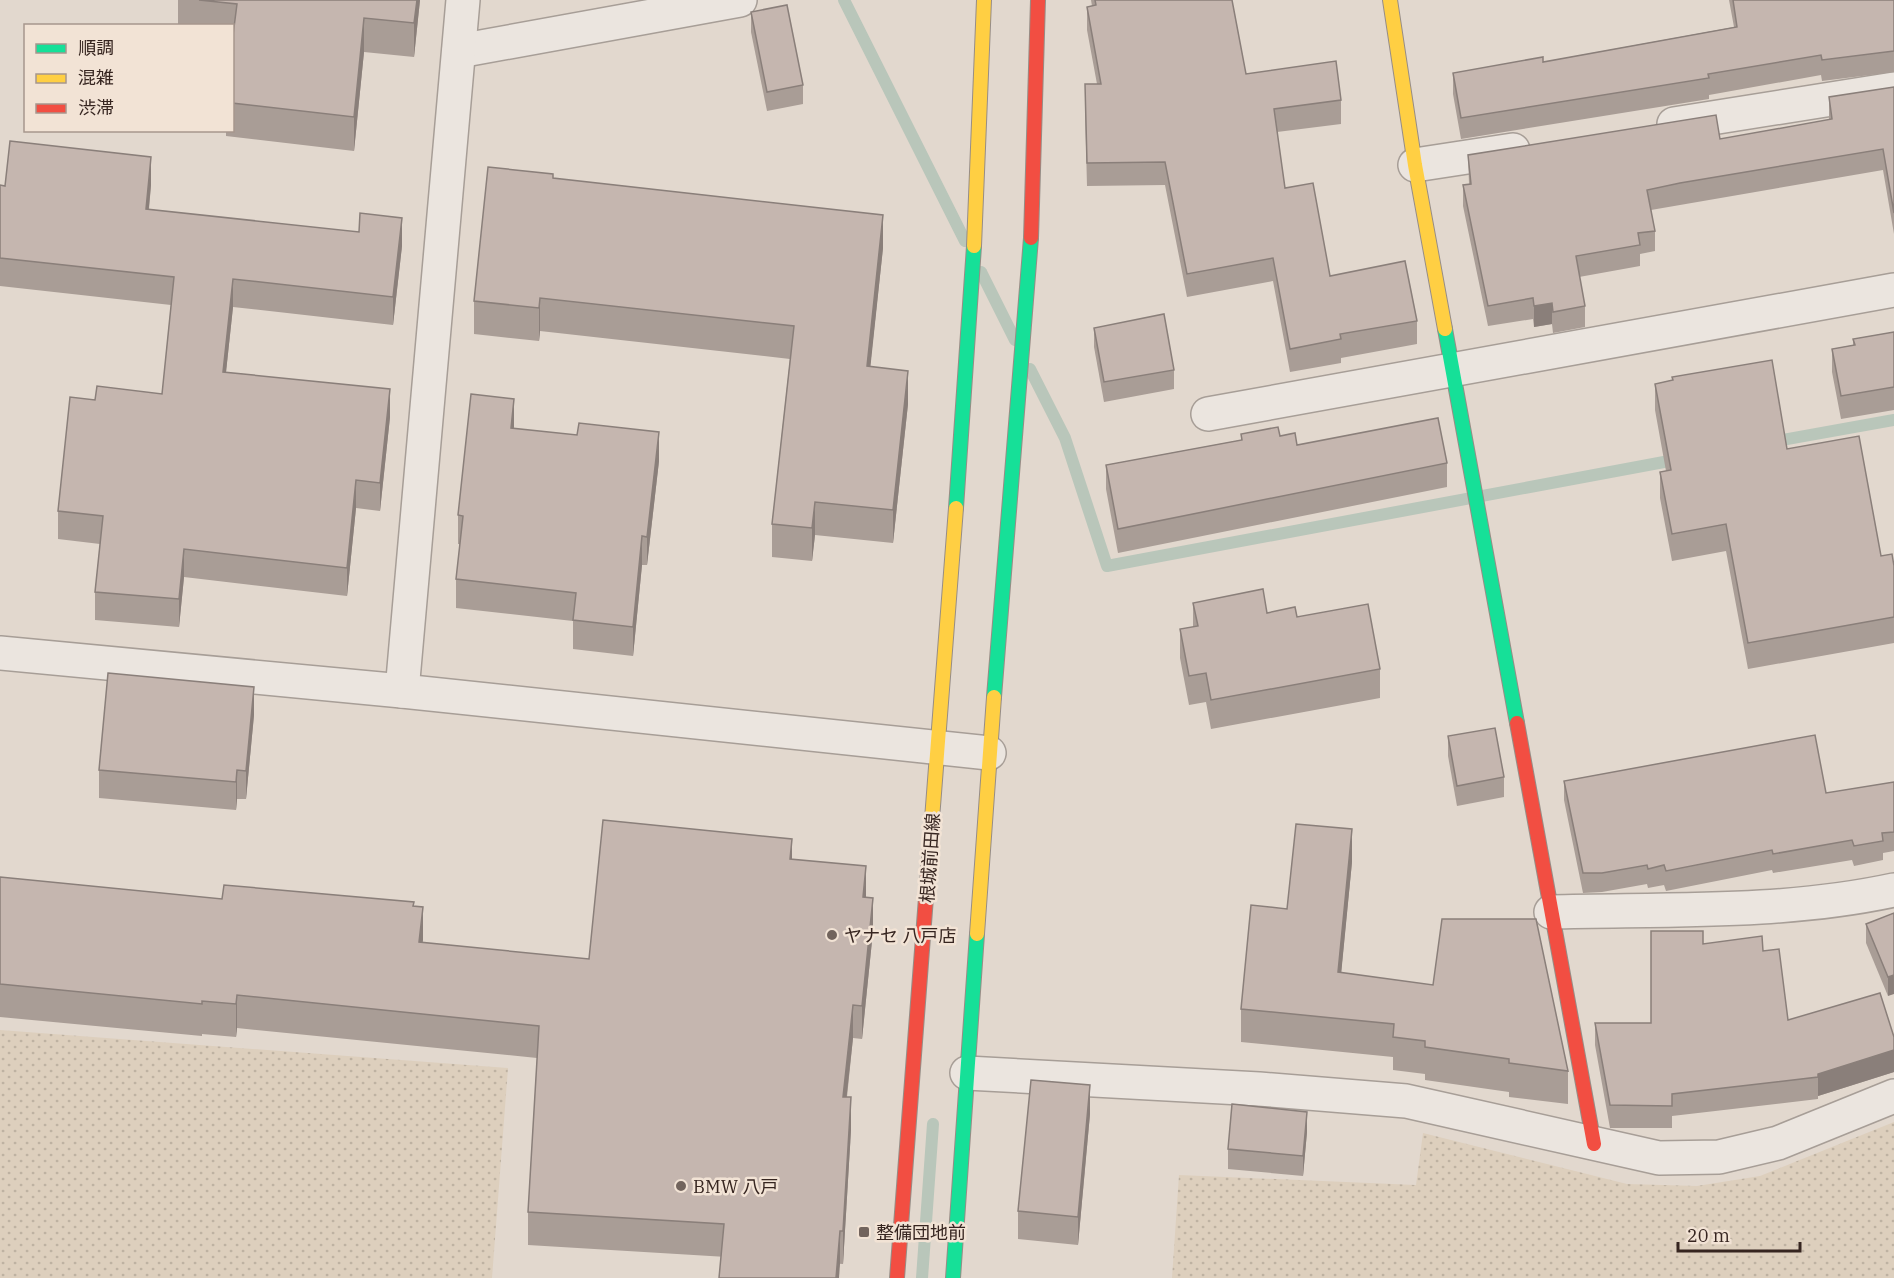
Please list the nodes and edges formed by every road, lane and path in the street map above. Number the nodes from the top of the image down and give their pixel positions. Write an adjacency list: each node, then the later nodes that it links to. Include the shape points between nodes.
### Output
1 (463, 0): 6 (street)
2 (740, 0): 6 (street)
3 (984, 0): 16 (street, 根城前田線, via 974,260)
4 (1038, 0): 17 (street, via 1030,255)
5 (1390, 0): 10 (street)
6 (459, 51): 15 (street)
7 (1894, 89): 8 (street)
8 (1649, 128)
9 (1544, 145): 10 (street)
10 (1415, 165): 12 (street)
11 (1894, 290): 12 (street)
12 (1453, 372): 13 (street); 19 (street)
13 (1208, 414)
14 (0, 653): 15 (street)
15 (402, 691): 16 (street)
16 (939, 747): 17 (street); 23 (street, 根城前田線)
17 (989, 753): 20 (street)
18 (1894, 890): 19 (street, via 1864,897 1733,908)
19 (1551, 912): 22 (street)
20 (967, 1073): 22 (street, via 1406,1101); 24 (street)
21 (1894, 1096): 22 (street, via 1778,1143 1719,1157 1659,1158)
22 (1594, 1144)
23 (897, 1278)
24 (953, 1278)

